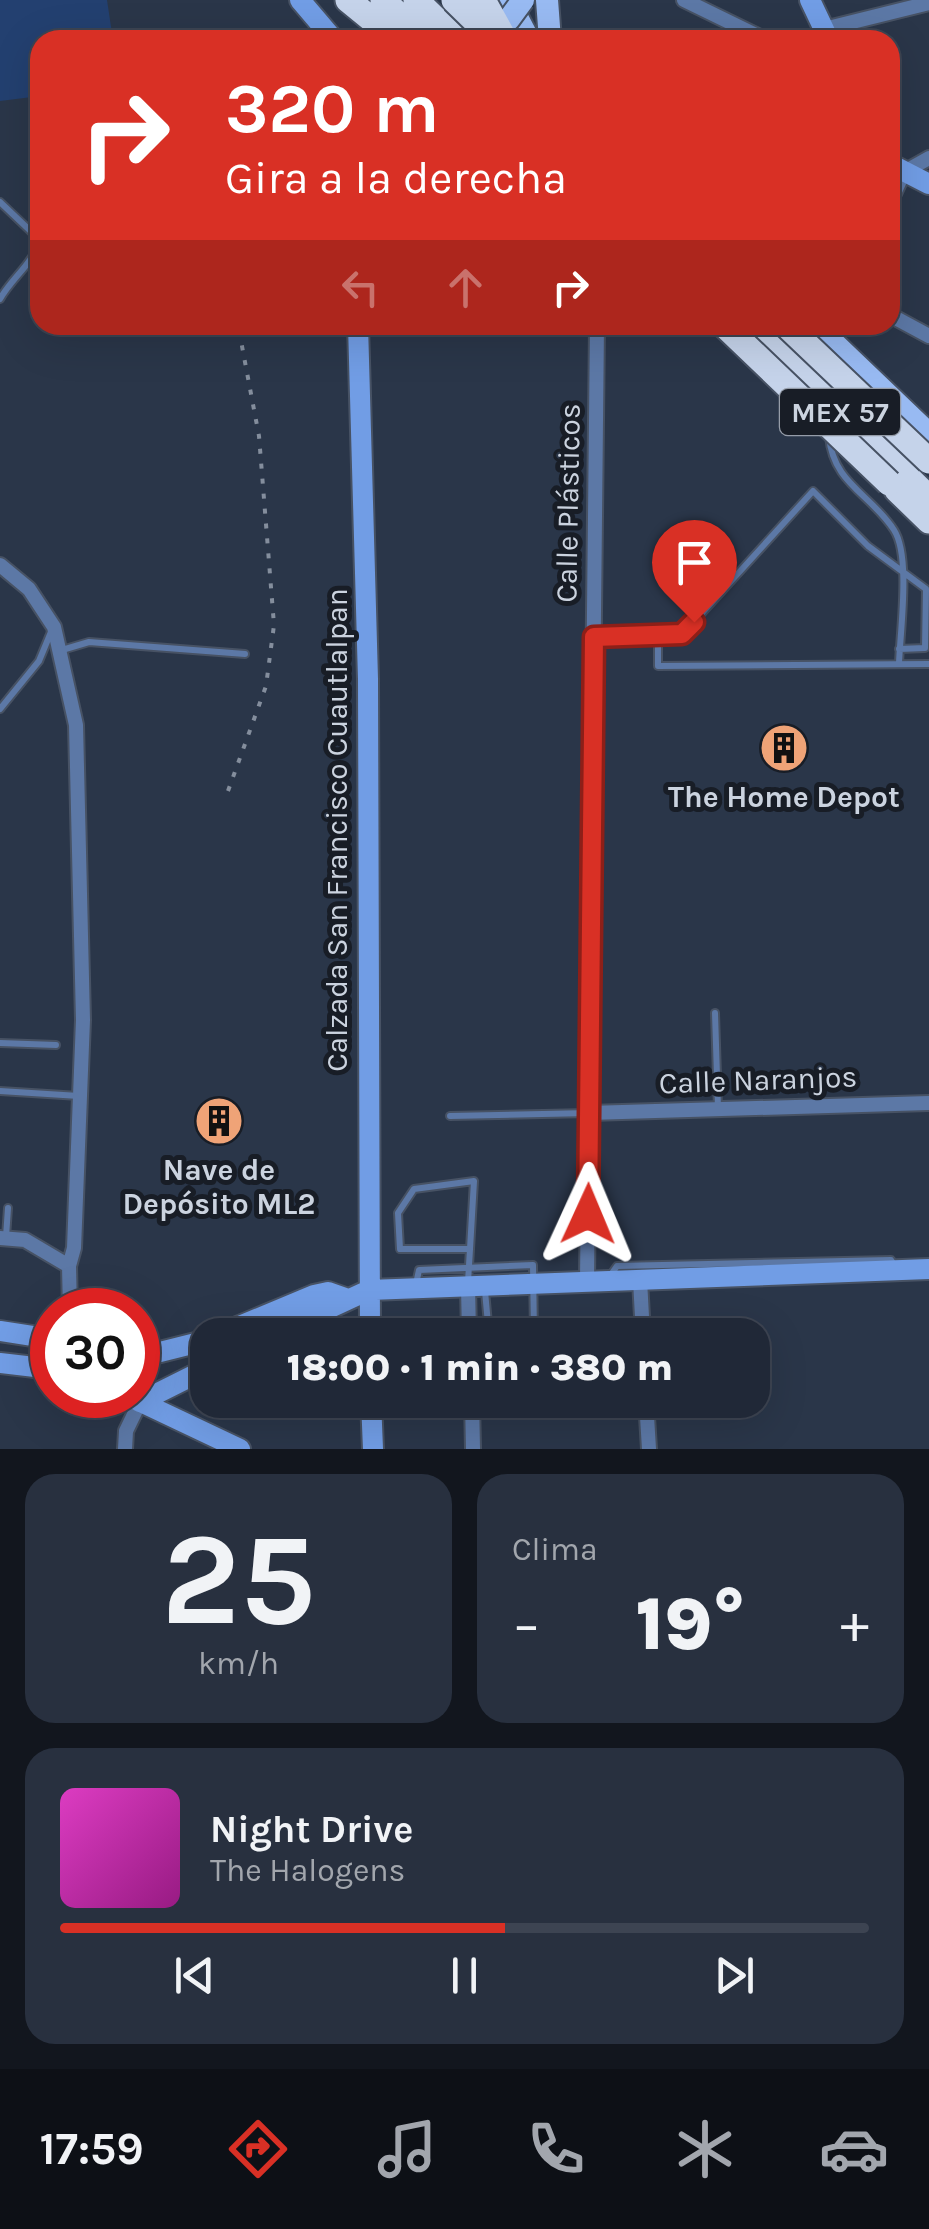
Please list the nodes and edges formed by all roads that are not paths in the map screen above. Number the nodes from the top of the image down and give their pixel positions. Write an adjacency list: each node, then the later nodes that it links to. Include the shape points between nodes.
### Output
1 (300, 0): 17 (main road)
2 (327, 0): 18 (highway)
3 (348, 0): 19 (highway)
4 (361, 0): 20 (main road)
5 (382, 0): 21 (highway)
6 (416, 0): 22 (highway)
7 (441, 0): 23 (highway)
8 (451, 0): 24 (highway, bridge)
9 (474, 0): 25 (highway)
10 (483, 0): 27 (highway, bridge)
11 (508, 0): 28 (main road)
12 (524, 0): 26 (main road, bridge)
13 (547, 0): 29 (main road)
14 (684, 0): 30 (street)
15 (810, 0): 31 (main road)
16 (929, 3): 32 (street)
17 (326, 30)
18 (382, 30)
19 (387, 30)
20 (389, 30)
21 (414, 30)
22 (447, 30)
23 (471, 30)
24 (483, 30)
25 (489, 30)
26 (494, 30)
27 (500, 30)
28 (523, 30)
29 (549, 30)
30 (746, 30)
31 (824, 30)
32 (839, 30)
33 (929, 158): 34 (street)
34 (900, 167)
35 (900, 170): 36 (main road)
36 (929, 184)
37 (0, 202): 38 (lane)
38 (30, 231)
39 (30, 265): 40 (lane)
40 (0, 299)
41 (900, 320): 50 (street)
42 (358, 335): 91 (main road, Calzada San Francisco Cuautlalpan, via 368,679)
43 (597, 335): 64 (street, Calle Plásticos)
44 (724, 335): 51 (main road)
45 (734, 335): 58 (highway, bridge)
46 (760, 335): 52 (highway, MEX 57)
47 (786, 335): 56 (highway, MEX 57)
48 (800, 335): 55 (highway, bridge)
49 (829, 335): 53 (main road)
50 (929, 336)
51 (765, 374): 52 (highway); 54 (main road)
52 (810, 383): 57 (highway, MEX 57)
53 (929, 434)
54 (828, 436): 59 (main road); 61 (lane, via 840,477 894,530)
55 (929, 458)
56 (929, 473)
57 (929, 498)
58 (929, 521)
59 (929, 535)
60 (0, 565): 62 (street, via 29,589)
61 (902, 572): 63 (lane, via 813,491 682,634); 65 (lane); 65 (lane, via 926,589 924,648)
62 (54, 627): 66 (street); 70 (lane, via 38,662)
63 (658, 635): 64 (lane); 68 (lane, via 658,666)
64 (594, 637): 78 (street, Calle Plásticos)
65 (899, 649): 68 (lane)
66 (61, 650): 67 (lane, via 89,642); 75 (street, via 79,760)
67 (245, 654)
68 (898, 664): 69 (lane)
69 (929, 664)
70 (0, 709)
71 (715, 1013): 77 (lane)
72 (0, 1043): 73 (lane)
73 (56, 1045)
74 (0, 1091): 75 (lane)
75 (80, 1096): 83 (street)
76 (929, 1102): 77 (street, Calle Naranjos)
77 (718, 1109): 78 (street, Calle Naranjos)
78 (589, 1113): 79 (lane); 88 (street, Calle Plásticos)
79 (450, 1116)
80 (8, 1208): 81 (lane)
81 (3, 1238): 83 (street, via 25,1240)
82 (470, 1249): 82 (lane, via 400,1249 398,1213 414,1189 474,1182); 86 (lane)
83 (69, 1266): 90 (street)
84 (929, 1270): 85 (main road)
85 (700, 1271): 87 (main road); 88 (lane, via 617,1266)
86 (473, 1280): 89 (main road); 91 (main road); 96 (street); 97 (lane)
87 (640, 1280): 88 (main road); 99 (street)
88 (596, 1282): 89 (main road)
89 (534, 1284): 98 (lane)
90 (70, 1288)
91 (369, 1290): 92 (main road); 95 (main road, Calzada San Francisco Cuautlalpan)
92 (345, 1298): 93 (main road, via 314,1294); 94 (main road)
93 (258, 1318)
94 (306, 1318)
95 (370, 1318)
96 (471, 1318)
97 (484, 1318)
98 (534, 1318)
99 (641, 1318)
100 (0, 1331): 101 (main road)
101 (30, 1336)
102 (190, 1344): 103 (main road)
103 (160, 1352)
104 (0, 1362): 105 (main road)
105 (30, 1365)
106 (190, 1375): 107 (main road)
107 (160, 1387)
108 (160, 1411): 114 (main road)
109 (129, 1418): 113 (street)
110 (372, 1418): 115 (main road)
111 (472, 1418): 116 (street)
112 (647, 1418): 117 (street)
113 (124, 1449)
114 (240, 1449)
115 (372, 1449)
116 (473, 1449)
117 (648, 1449)

